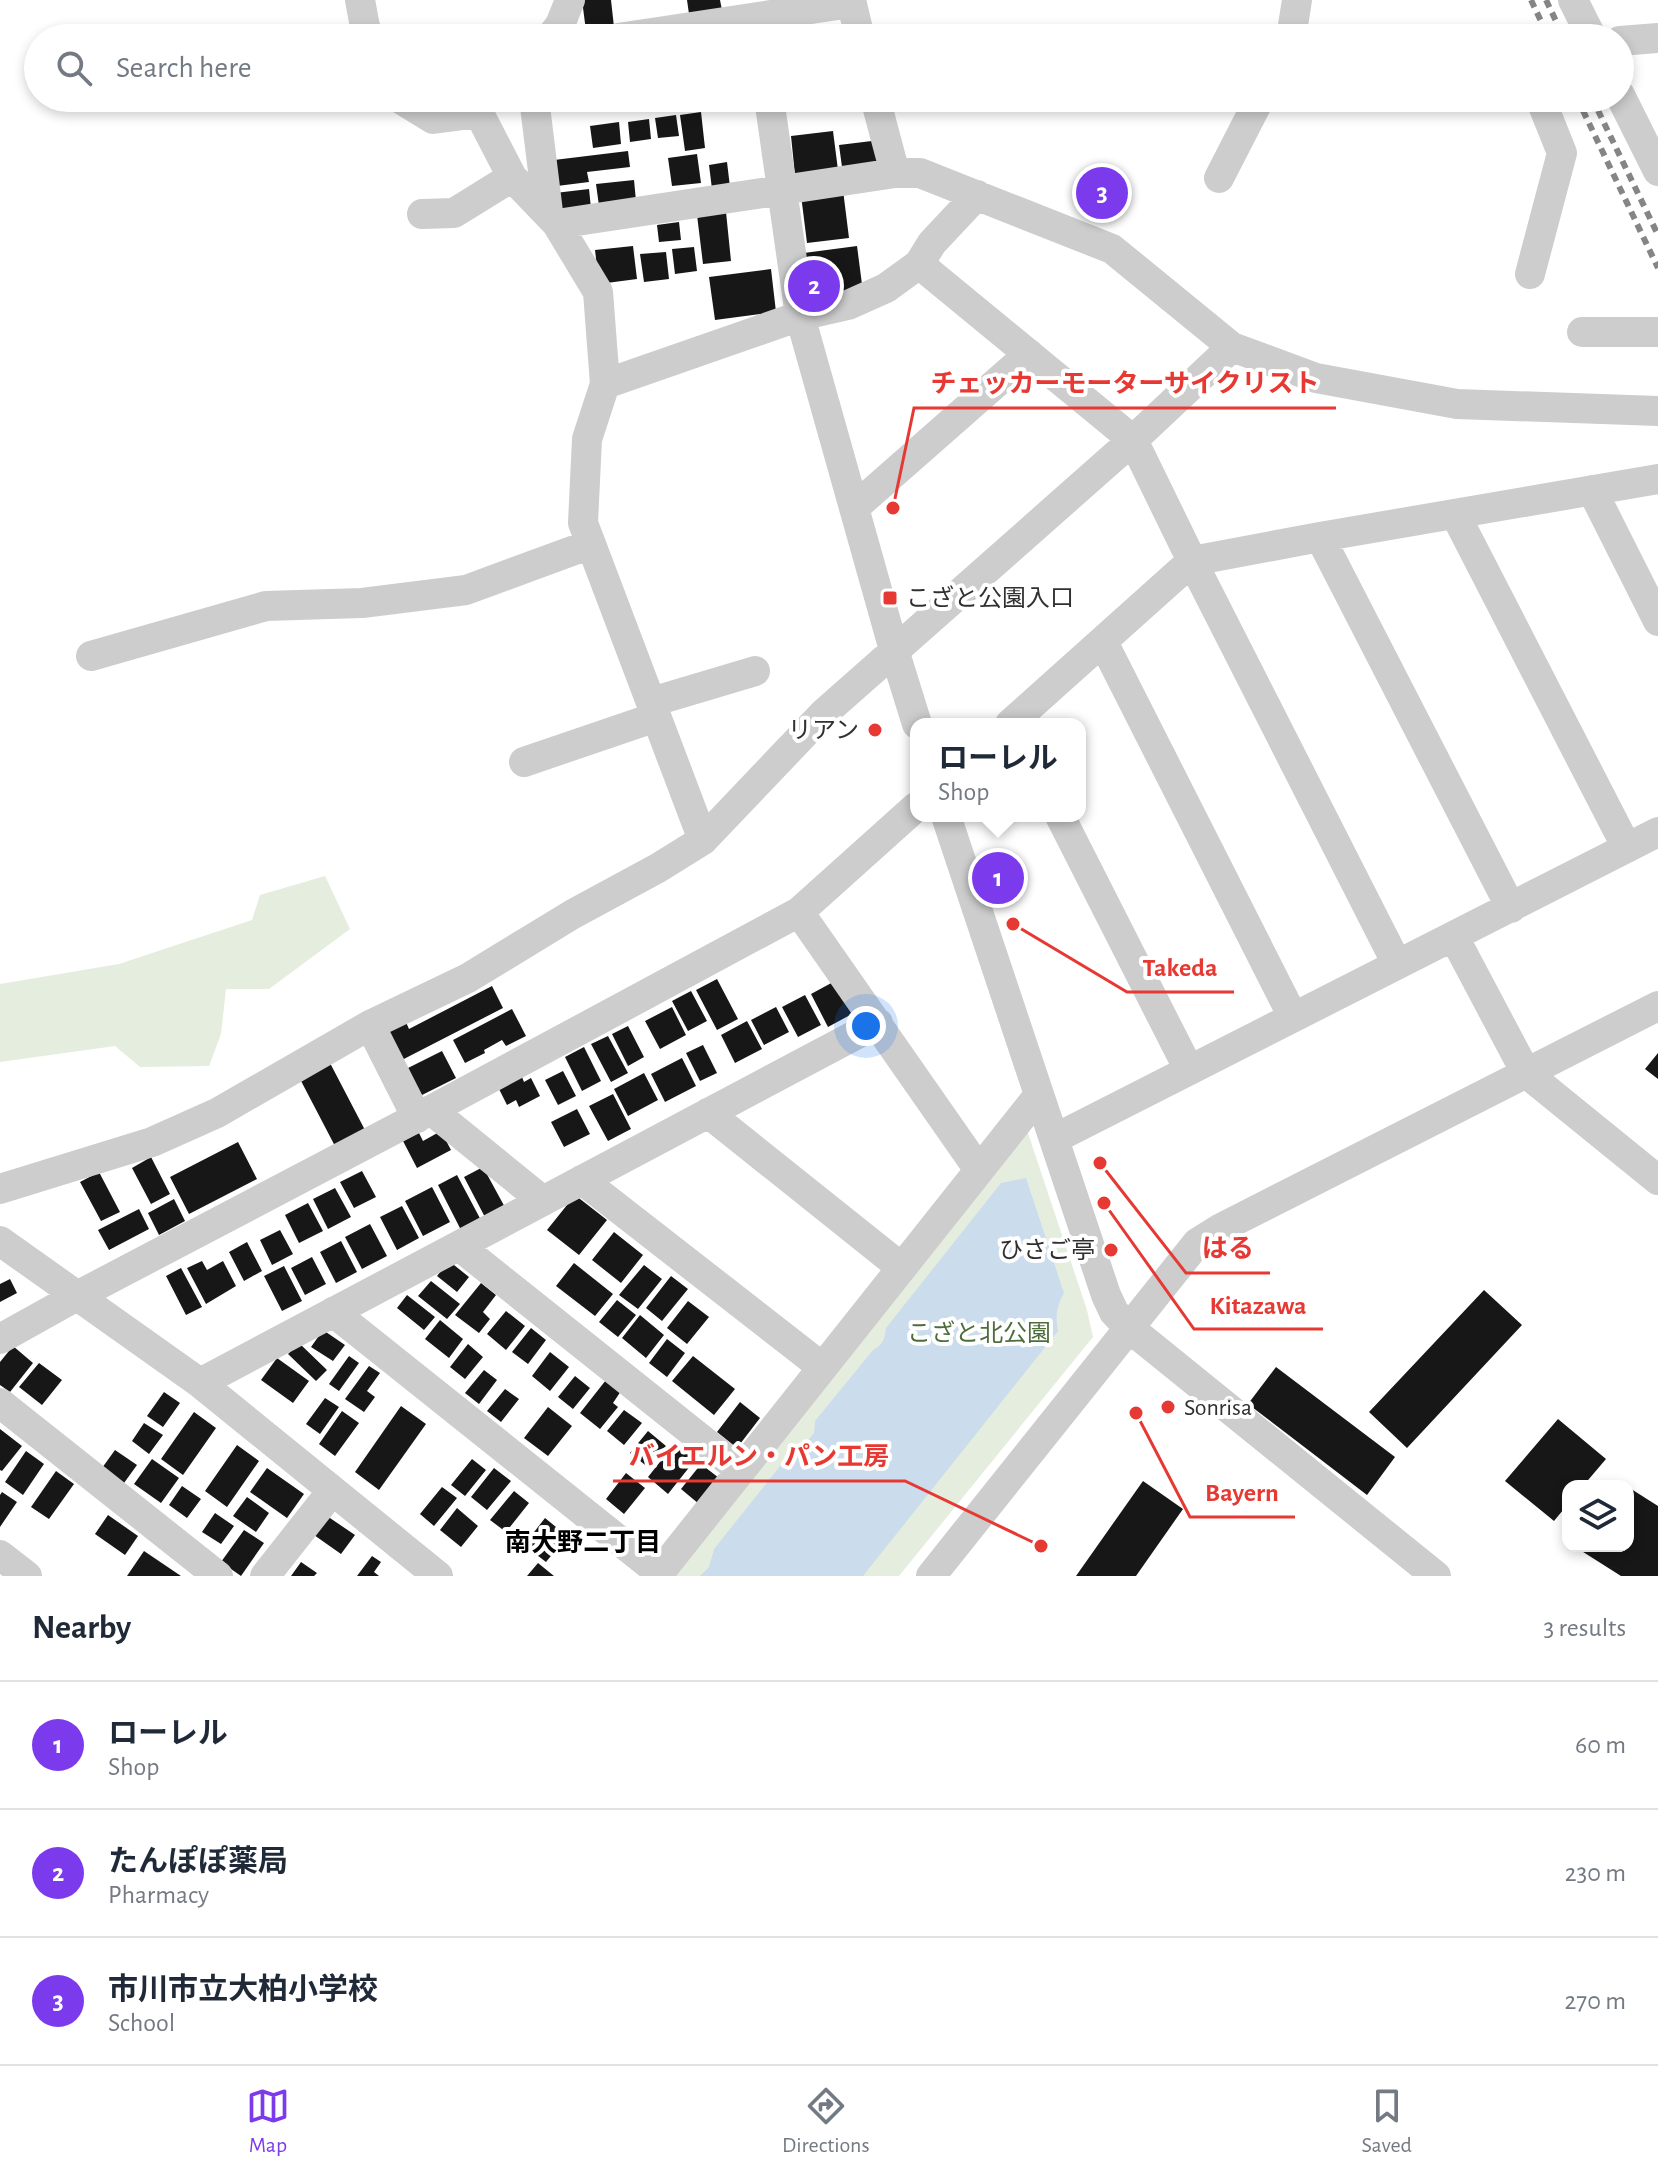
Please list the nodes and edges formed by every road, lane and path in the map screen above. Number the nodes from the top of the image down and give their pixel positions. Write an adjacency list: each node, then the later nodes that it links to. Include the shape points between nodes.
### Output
1 (360, 0): 7 (street)
2 (570, 0): 8 (street)
3 (1297, 0): 11 (street)
4 (1573, 0): 12 (street)
5 (851, 2): 6 (street); 10 (street)
6 (758, 19): 9 (street)
7 (364, 24)
8 (560, 24)
9 (721, 24)
10 (856, 24)
11 (1293, 24)
12 (1588, 24)
13 (1658, 38): 14 (street)
14 (1634, 40)
15 (422, 112): 24 (street, via 433,119 479,113)
16 (536, 112): 29 (street)
17 (771, 112): 26 (street)
18 (879, 112): 23 (street)
19 (1253, 112): 25 (street)
20 (1546, 112): 31 (street, via 1562,153)
21 (1628, 112): 22 (street)
22 (1658, 171)
23 (895, 173): 26 (street); 27 (street, via 920,173)
24 (512, 177): 28 (street, via 454,213); 29 (street)
25 (1219, 178)
26 (782, 189): 29 (street); 32 (street)
27 (977, 195): 30 (street); 35 (street, via 1112,249)
28 (422, 214)
29 (552, 218): 37 (street, via 598,292)
30 (919, 264): 32 (street, via 886,288 848,305); 36 (street)
31 (1530, 274)
32 (800, 316): 37 (street); 42 (street)
33 (1582, 332): 34 (street)
34 (1658, 332)
35 (1232, 347): 38 (street, via 1316,378 1457,404); 39 (street)
36 (1029, 354): 39 (street); 42 (street)
37 (605, 384): 45 (street, via 587,439 583,523)
38 (1658, 411)
39 (1133, 440): 46 (street); 49 (street)
40 (1658, 479): 41 (street)
41 (1592, 490): 43 (street); 47 (street)
42 (854, 508): 49 (street)
43 (1455, 514): 44 (street); 61 (street)
44 (1320, 537): 46 (street); 62 (street)
45 (591, 544): 50 (street, via 466,590 362,603 266,606); 52 (street)
46 (1192, 561): 48 (street); 65 (street)
47 (1658, 621)
48 (1103, 642): 54 (street); 67 (street)
49 (894, 650): 53 (street); 60 (street, via 823,714)
50 (91, 656)
51 (755, 671): 52 (street)
52 (654, 710): 55 (street); 60 (street)
53 (915, 718)
54 (1018, 718)
55 (524, 762)
56 (910, 812): 63 (street)
57 (948, 822): 72 (street)
58 (1063, 822): 70 (street)
59 (1658, 832): 61 (street)
60 (703, 840): 69 (street, via 468,978)
61 (1627, 848): 62 (street)
62 (1511, 908): 64 (street)
63 (799, 912): 68 (street); 74 (street)
64 (1454, 937): 65 (street); 71 (street)
65 (1397, 964): 67 (street)
66 (1658, 1006): 71 (street)
67 (1293, 1017): 70 (street)
68 (878, 1023): 73 (street); 76 (street)
69 (370, 1025): 74 (street); 79 (street, via 204,1119 152,1142)
70 (1189, 1070): 75 (street)
71 (1526, 1073): 78 (street); 86 (street, via 1197,1243)
72 (1039, 1095): 75 (street); 76 (street)
73 (708, 1113): 77 (street); 83 (street)
74 (424, 1114): 80 (street); 84 (street)
75 (1054, 1139): 86 (street, via 1106,1295)
76 (979, 1170): 83 (street)
77 (582, 1180): 80 (street); 88 (street)
78 (1658, 1180)
79 (0, 1189)
80 (543, 1201): 82 (street)
81 (0, 1241): 84 (street)
82 (459, 1246): 85 (street); 91 (street)
83 (902, 1268): 88 (street)
84 (77, 1296): 87 (street); 89 (street)
85 (333, 1312): 89 (street); 94 (street)
86 (1128, 1327): 99 (street); 100 (street)
87 (0, 1339)
88 (822, 1367): 91 (street)
89 (200, 1383): 92 (street)
90 (1, 1407): 96 (street)
91 (740, 1470): 94 (street)
92 (332, 1491): 97 (street); 98 (street)
93 (0, 1555): 95 (street)
94 (658, 1574)
95 (27, 1576)
96 (218, 1576)
97 (265, 1576)
98 (438, 1576)
99 (931, 1576)
100 (1436, 1576)

